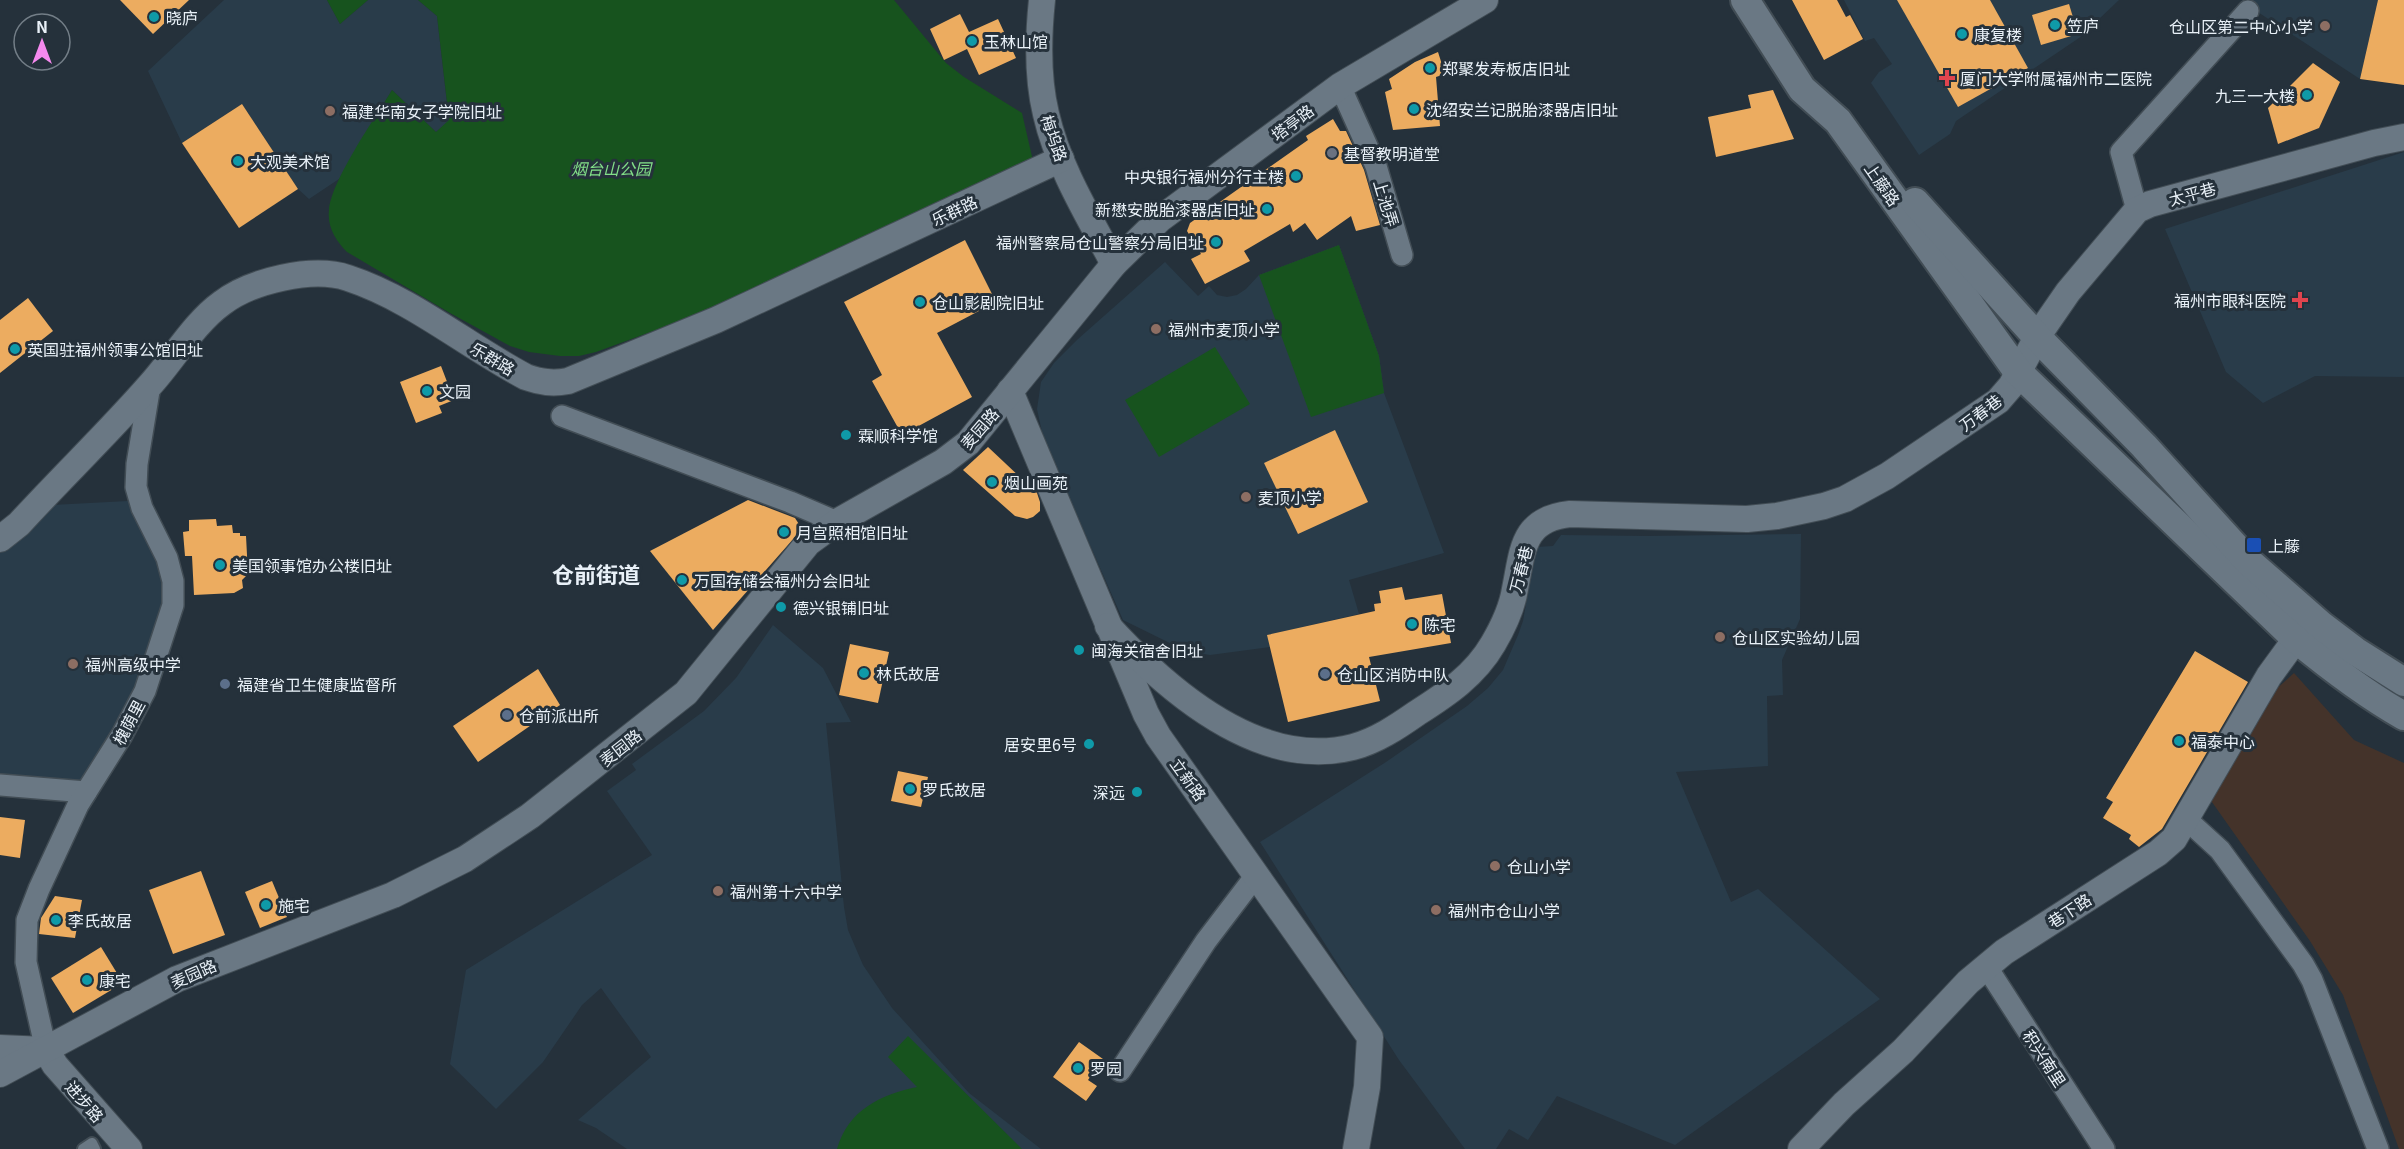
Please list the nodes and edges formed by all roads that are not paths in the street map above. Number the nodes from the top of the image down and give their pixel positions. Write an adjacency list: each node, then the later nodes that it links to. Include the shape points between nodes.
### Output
1 (1042, 0): 8 (street, 梅坞路, via 1040,80 1046,116)
2 (1485, 0): 6 (street, 塔亭路)
3 (1745, 0): 13 (main road, 上藤路, via 1802,89 1838,120)
4 (1759, 0): 12 (main road, via 1822,93)
5 (2248, 11): 9 (street, via 2121,152)
6 (1340, 86): 10 (street, 上池弄, via 1376,166); 11 (street, 塔亭路, via 1160,219)
7 (2404, 137): 9 (street, 太平巷)
8 (1061, 159): 11 (street, 梅坞路); 14 (street, 乐群路, via 716,320 568,381 548,384 526,377 374,289 345,277 318,274 278,279 221,303)
9 (2137, 210): 12 (street, via 2068,292)
10 (1402, 255)
11 (1114, 264): 15 (street, 麦园路)
12 (2037, 338): 13 (street, 万春巷); 21 (main road, via 2144,446 2249,562 2322,626)
13 (2018, 372): 19 (street, 万春巷, via 2005,393 1989,408 1867,488 1824,506 1764,518 1570,514 1539,523 1521,552 1510,607 1483,659 1449,692 1393,729 1354,747 1296,750 1246,735 1185,697); 20 (main road, 上藤路)
14 (150, 385): 18 (street, 乐群路, via 19,524); 24 (street, 槐荫里, via 136,487 142,508 168,558 172,605 145,691)
15 (1010, 391): 17 (street, 麦园路, via 957,453); 19 (street, 立新路)
16 (562, 416): 17 (street)
17 (837, 522): 29 (street, 麦园路, via 808,543 686,693 512,829 418,884 186,975)
18 (0, 539)
19 (1108, 626): 26 (street, 立新路, via 1158,736)
20 (2296, 639): 22 (main road, 上藤路, via 2334,671); 25 (street, 巷下路, via 2269,676)
21 (2404, 681)
22 (2404, 716)
23 (0, 785): 24 (street)
24 (86, 792): 29 (street, 槐荫里, via 27,920 28,970)
25 (2186, 819): 27 (street, 巷下路, via 2174,839 2158,853); 38 (street, via 2220,850 2303,964)
26 (1257, 874): 30 (street, via 1206,941); 35 (street, 立新路, via 1370,1037 1367,1087)
27 (1986, 966): 36 (street, 巷下路); 37 (street, 积兴南里)
28 (0, 1048): 29 (street)
29 (46, 1050): 31 (street, 麦园路); 34 (street, 进步路)
30 (1120, 1071)
31 (0, 1074)
32 (83, 1149): 33 (lane, via 92,1143)
33 (95, 1149)
34 (129, 1149)
35 (1356, 1149)
36 (1801, 1149)
37 (2104, 1149)
38 (2378, 1149)

